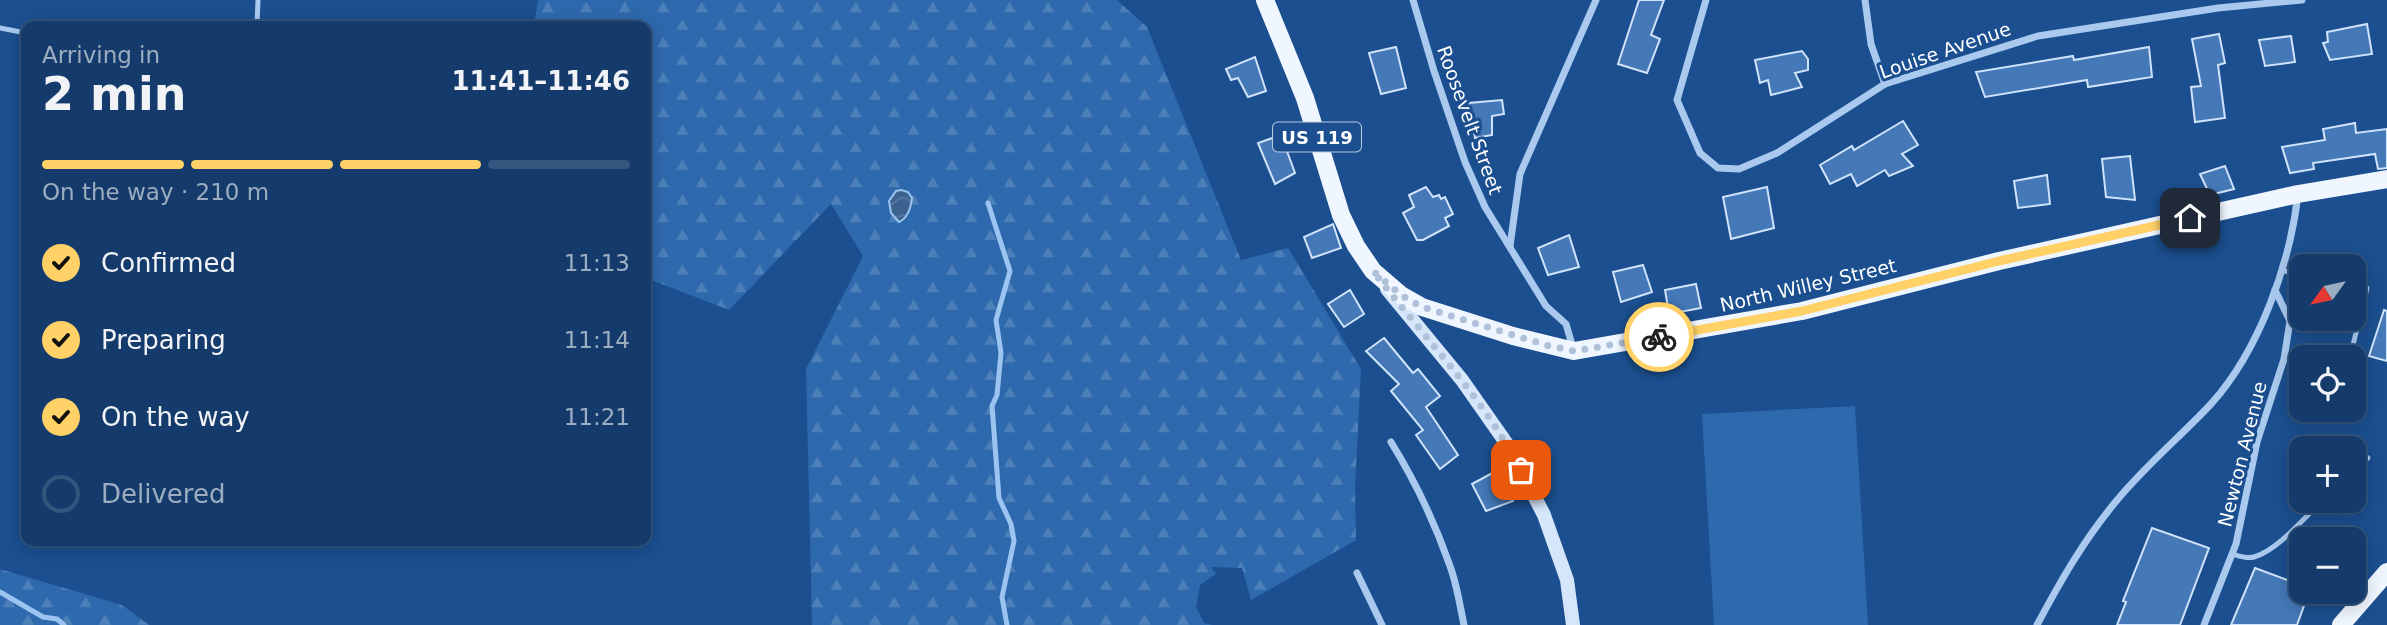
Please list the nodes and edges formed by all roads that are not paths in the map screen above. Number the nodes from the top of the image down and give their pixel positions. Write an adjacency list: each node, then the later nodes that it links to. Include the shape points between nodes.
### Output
1 (258, 0): 8 (lane)
2 (1265, 0): 15 (main road, North Willey Street / US 119, via 1305,98 1341,215)
3 (1413, 0): 14 (street, Roosevelt Street, via 1465,162 1485,207)
4 (1596, 0): 14 (street, via 1520,174)
5 (1706, 0): 11 (street, Louise Avenue, via 1677,100 1700,153 1717,168 1739,169 1777,153)
6 (1864, 0): 11 (street, via 1871,44)
7 (2302, 0): 11 (street, Louise Avenue, via 2038,36)
8 (257, 21)
9 (0, 28): 10 (lane)
10 (21, 32)
11 (1885, 84)
12 (2387, 179): 13 (main road, North Willey Street / US 119)
13 (2298, 194): 16 (street); 19 (main road, North Willey Street / US 119, via 1802,311)
14 (1510, 246): 19 (street, Roosevelt Street, via 1546,306 1566,324)
15 (1373, 271): 19 (main road, North Willey Street / US 119, via 1422,307); 27 (street, via 1462,380 1509,447 1544,515 1567,580)
16 (2283, 271): 17 (lane); 18 (street)
17 (2289, 272)
18 (2275, 290): 22 (street, Newton Avenue, via 2290,321 2284,359 2258,442); 28 (street, via 2241,365 2213,402 2119,497 2085,540)
19 (1574, 351)
20 (1391, 442): 26 (street, via 1436,531 1451,569)
21 (2309, 513): 22 (lane, via 2273,547 2255,557)
22 (2232, 554): 29 (street, Newton Avenue)
23 (2387, 572): 30 (main road)
24 (1357, 573): 25 (street)
25 (1382, 625)
26 (1464, 625)
27 (1573, 625)
28 (2037, 625)
29 (2204, 625)
30 (2342, 625)

